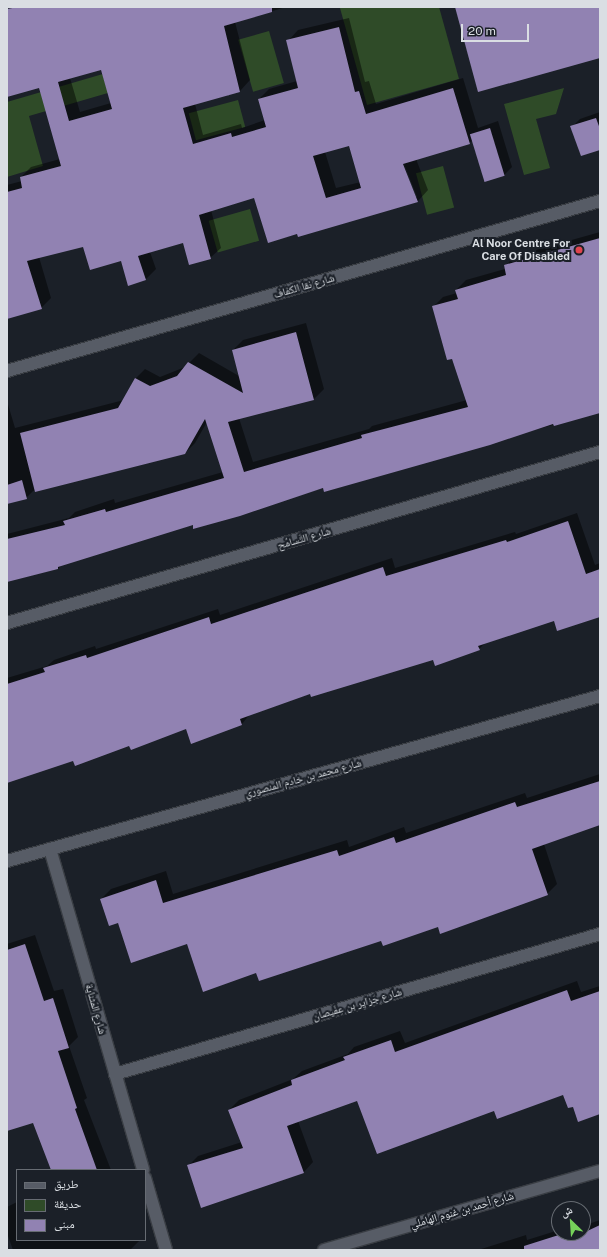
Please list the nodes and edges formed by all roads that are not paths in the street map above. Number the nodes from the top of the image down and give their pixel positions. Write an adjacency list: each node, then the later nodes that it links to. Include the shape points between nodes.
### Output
1 (600, 201): 2 (street, شارع نقا الكفاف)
2 (7, 371)
3 (600, 452): 4 (street, شارع التَّسامُح)
4 (7, 623)
5 (600, 696): 6 (street, شارع محمد بن خادم المنصوري)
6 (50, 848): 7 (street, شارع محمد بن خادم المنصوري); 9 (street, شارع المَثناية)
7 (7, 861)
8 (600, 934): 9 (street, شارع جَزايِر بن عِفَيصان)
9 (115, 1074): 10 (street, شارع المَثناية)
10 (143, 1169)
11 (600, 1171): 14 (street, شارع أحمد بن غنوم الهاملي)
12 (146, 1181): 13 (street)
13 (166, 1250)
14 (324, 1250)

